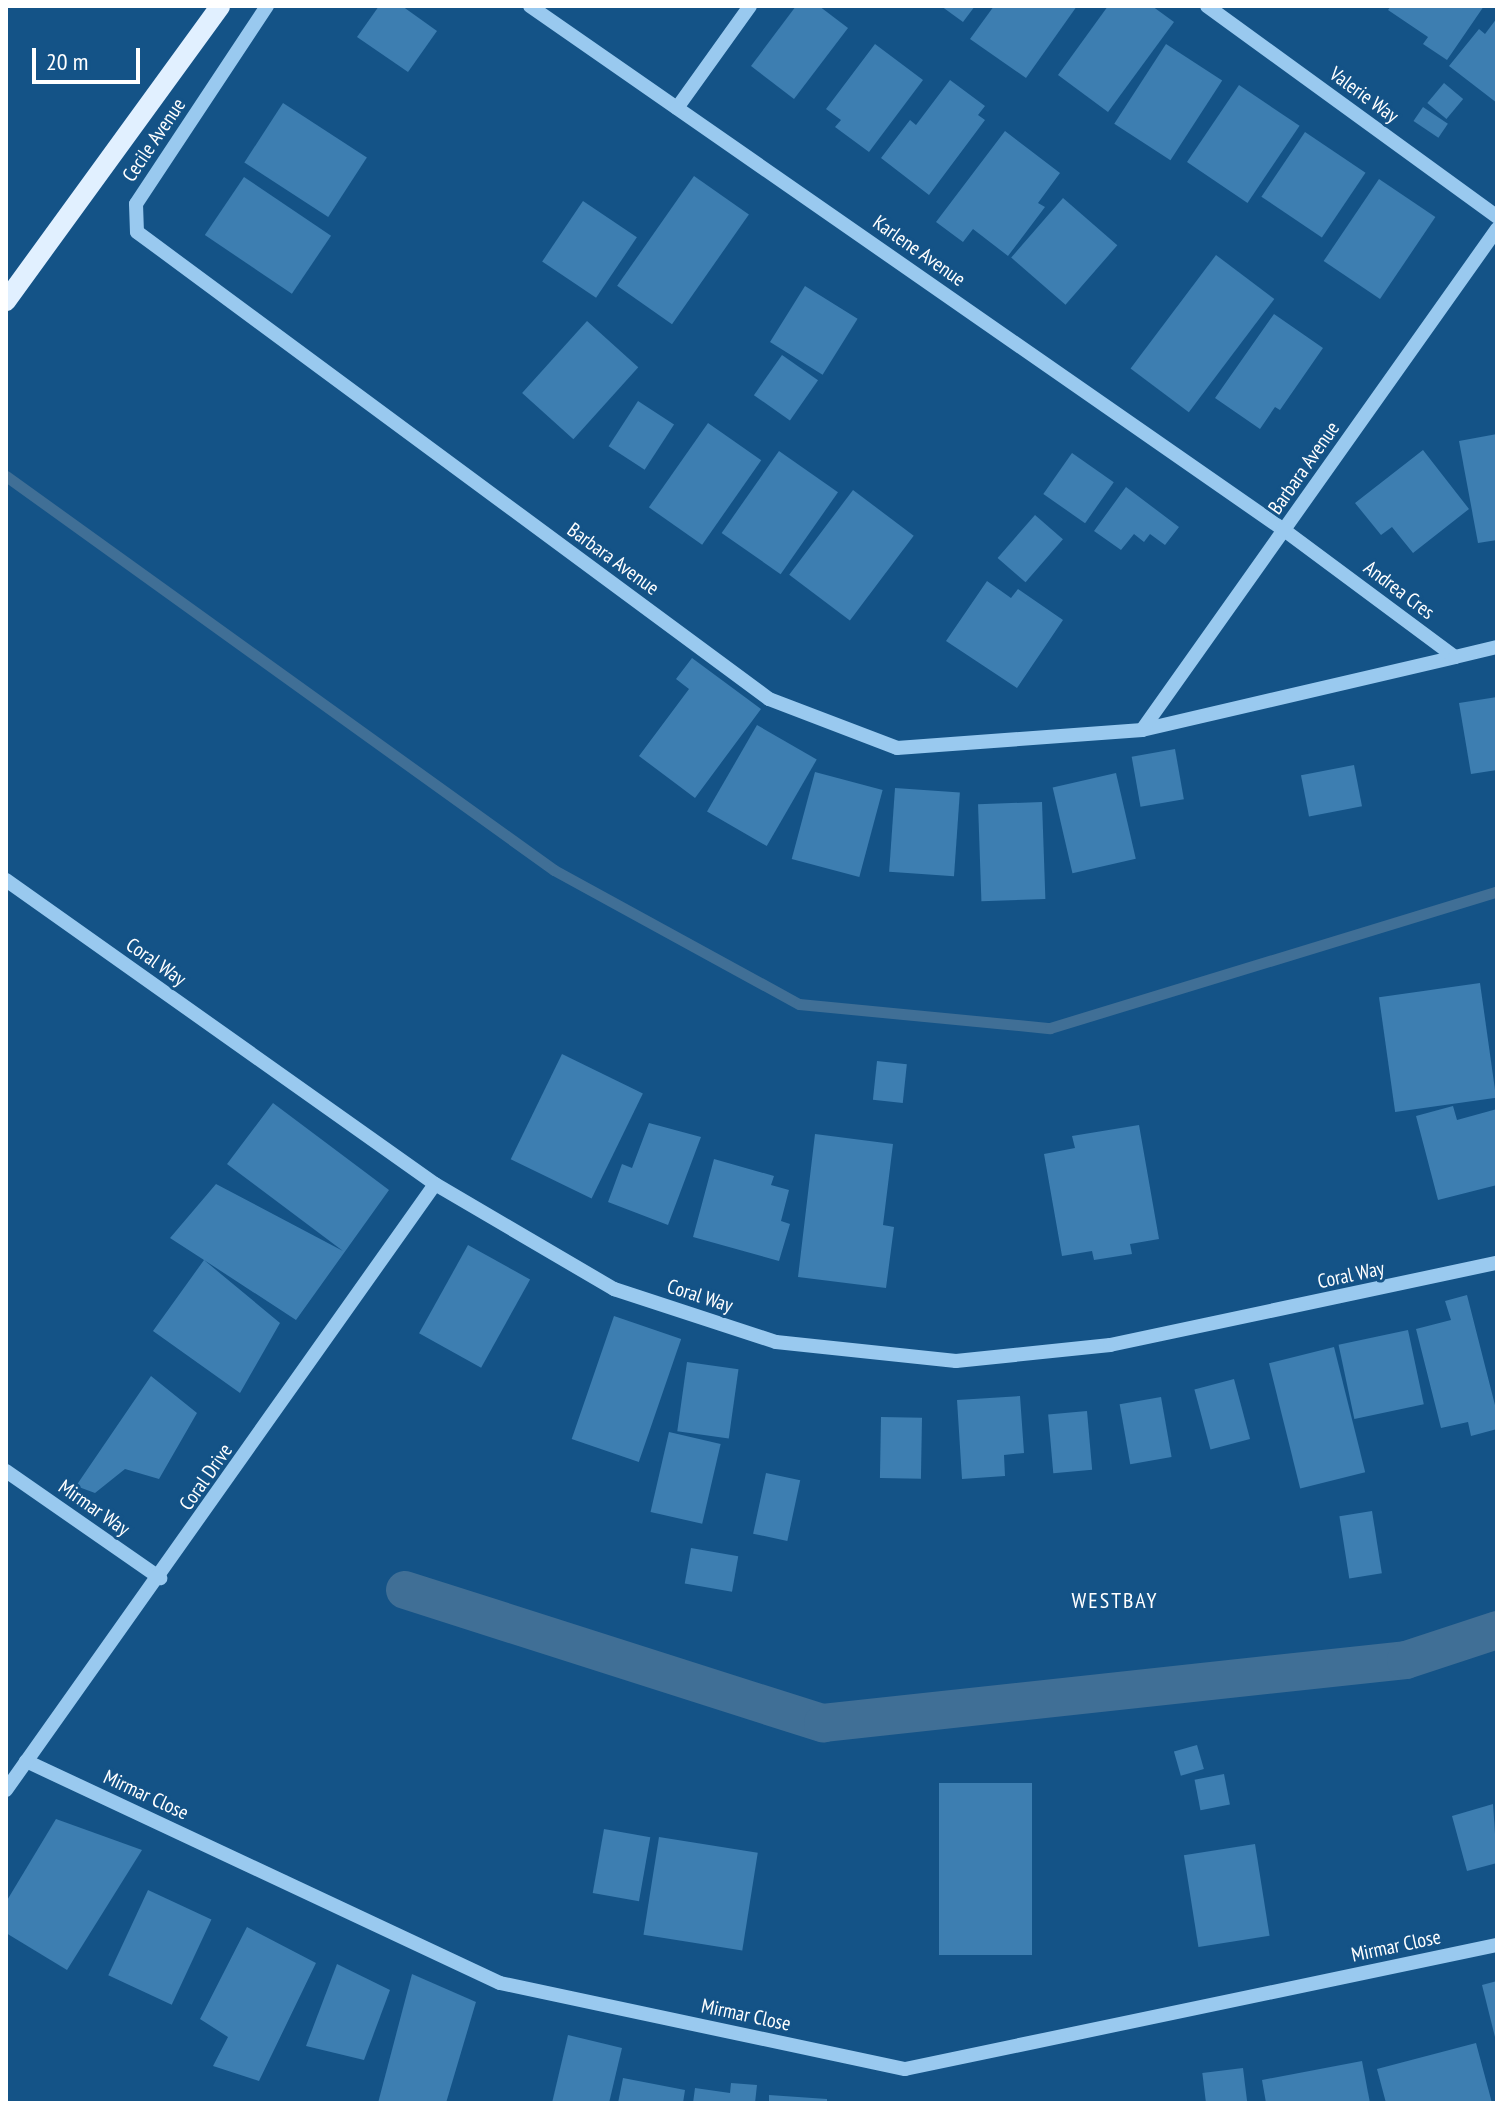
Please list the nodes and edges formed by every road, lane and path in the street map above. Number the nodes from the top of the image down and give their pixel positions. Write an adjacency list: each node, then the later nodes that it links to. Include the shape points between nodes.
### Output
1 (220, 6): 10 (main road)
2 (267, 6): 8 (street, Cecile Avenue, via 136,204)
3 (530, 6): 6 (street, Karlene Avenue)
4 (750, 6): 6 (street)
5 (1207, 6): 7 (street, Valerie Way)
6 (677, 108): 11 (street, Karlene Avenue)
7 (1497, 217)
8 (133, 219): 14 (street, Barbara Avenue, via 137,232 769,699 897,748)
9 (1497, 229): 11 (street, Barbara Avenue)
10 (6, 301)
11 (1284, 530): 13 (street, Andrea Cres); 14 (street, Barbara Avenue)
12 (1497, 647): 13 (street)
13 (1455, 657): 14 (street, Barbara Avenue)
14 (1142, 730)
15 (6, 880): 16 (street, Coral Way)
16 (435, 1184): 17 (street, Coral Way, via 614,1289 776,1342 956,1361 1110,1345); 19 (street, Coral Drive)
17 (1497, 1263)
18 (6, 1471): 19 (street, Mirmar Way)
19 (160, 1578): 20 (street, Coral Drive)
20 (26, 1761): 21 (street, Coral Drive); 22 (street, Mirmar Close, via 500,1983 905,2069)
21 (6, 1790)
22 (1497, 1945)

